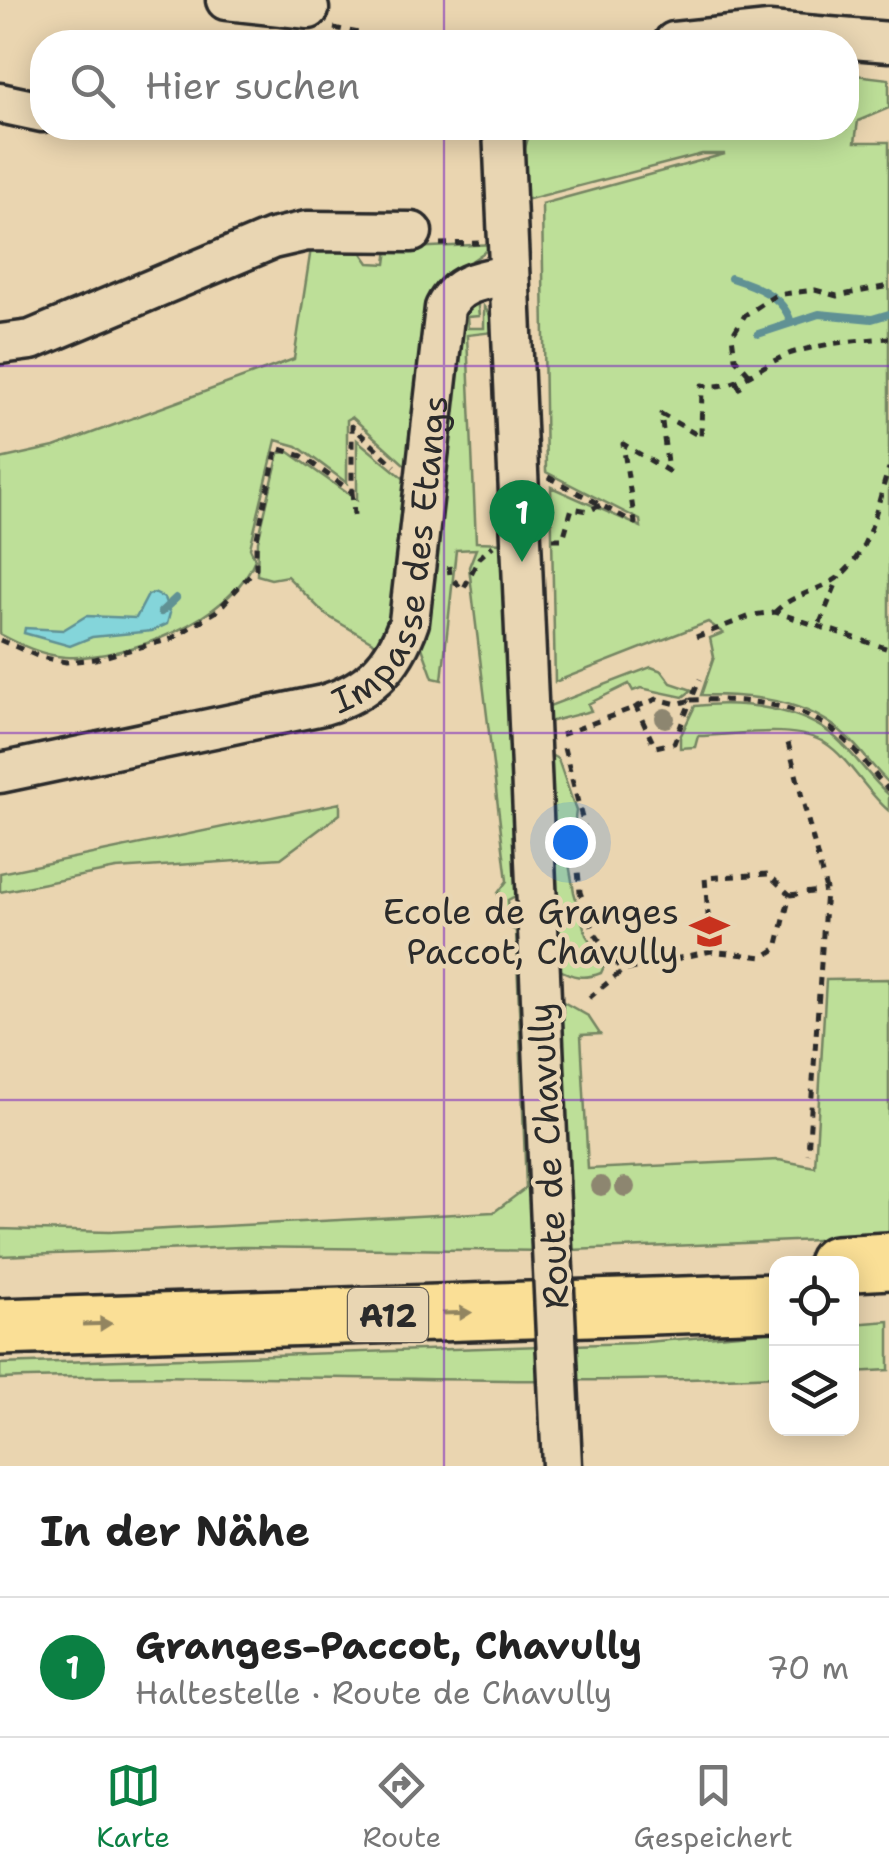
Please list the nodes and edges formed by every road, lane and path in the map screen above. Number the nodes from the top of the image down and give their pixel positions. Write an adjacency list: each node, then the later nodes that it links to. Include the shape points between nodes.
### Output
1 (226, 0): 2 (street)
2 (309, 9): 3 (path, via 326,26)
3 (345, 30)
4 (859, 40): 5 (street)
5 (889, 42)
6 (0, 103): 7 (street)
7 (30, 109)
8 (503, 140): 10 (street, Route de Chavully)
9 (412, 232): 10 (path, via 426,244); 13 (street, via 307,231 272,239 31,340)
10 (508, 258): 17 (street, Route de Chavully); 19 (street, Impasse des Etangs, via 453,292 444,308)
11 (889, 286): 14 (path, via 766,300 732,336 736,358)
12 (889, 338): 14 (path, via 791,353)
13 (0, 344)
14 (749, 374): 15 (path)
15 (737, 383): 16 (path); 21 (path, via 702,386 701,437 660,414 668,471 622,444 635,523)
16 (744, 397)
17 (518, 461): 21 (path); 23 (street, Route de Chavully)
18 (889, 468): 25 (path, via 869,536)
19 (425, 483): 20 (path, via 403,474 352,426); 36 (street, Impasse des Etangs, via 409,622 386,669 364,688 323,705)
20 (352, 492): 22 (path); 29 (path, via 302,456 277,448 256,568 217,612 171,638 95,659 40,657)
21 (602, 505): 23 (path, via 572,508 562,539)
22 (354, 515)
23 (521, 538): 24 (path, via 488,549 463,590 450,576); 34 (street, Route de Chavully)
24 (448, 559)
25 (839, 577): 26 (path); 27 (path)
26 (775, 612): 27 (path); 28 (path)
27 (820, 623): 30 (path)
28 (696, 637)
29 (0, 640)
30 (889, 649)
31 (700, 679): 32 (path)
32 (691, 700): 33 (path); 33 (path, via 674,743 655,747); 37 (path, via 746,700 812,717 843,738)
33 (635, 705): 34 (path)
34 (545, 741): 41 (path, via 584,826 580,892 595,934); 52 (street, Route de Chavully, bridge, via 548,1182)
35 (788, 743): 38 (path)
36 (0, 772)
37 (889, 790)
38 (826, 890): 39 (path); 43 (path)
39 (790, 896): 40 (path, via 777,948 763,957); 40 (path, via 768,874 705,878)
40 (711, 952): 41 (path)
41 (622, 971): 42 (path)
42 (588, 998)
43 (808, 1154)
44 (889, 1261): 45 (highway)
45 (859, 1263)
46 (769, 1266): 47 (highway, A12)
47 (0, 1291)
48 (889, 1297): 49 (highway)
49 (859, 1299)
50 (769, 1302): 51 (highway, A12, one-way to 50)
51 (0, 1327)
52 (562, 1466)

